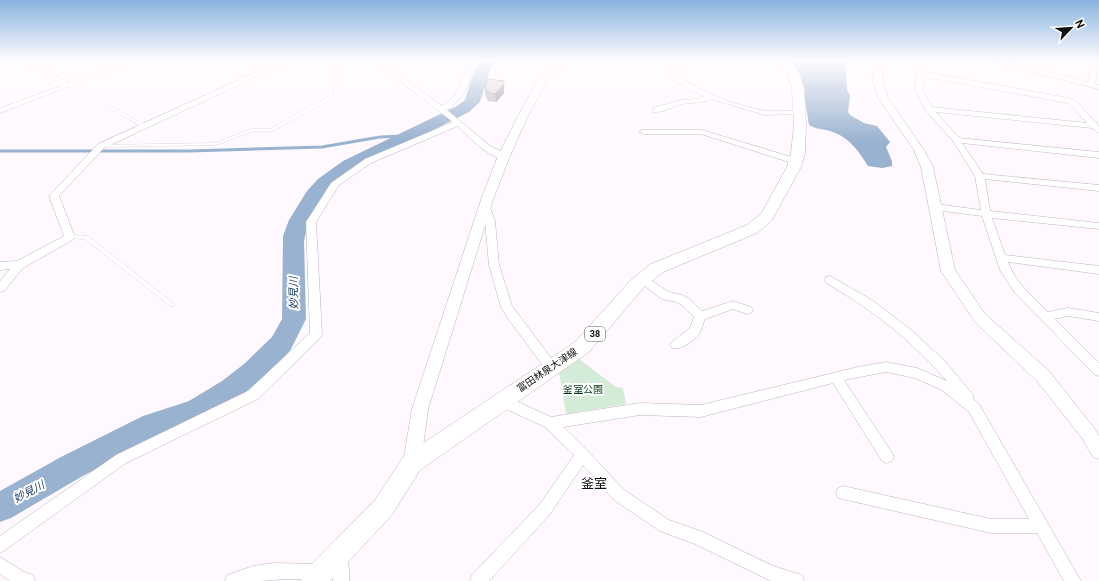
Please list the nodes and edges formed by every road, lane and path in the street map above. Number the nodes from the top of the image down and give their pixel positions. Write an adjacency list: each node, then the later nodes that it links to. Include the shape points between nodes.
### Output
1 (61, 88): 17 (street)
2 (75, 88): 20 (lane)
3 (227, 88): 20 (street)
4 (333, 88): 24 (lane, via 330,98 271,130 252,130 216,144)
5 (413, 88): 15 (street)
6 (462, 88): 15 (street, via 454,102)
7 (538, 88): 26 (street)
8 (690, 88): 13 (street)
9 (798, 88): 18 (main road, 富田林泉大津線 / 38)
10 (880, 88): 30 (street, via 883,98 919,150 927,167)
11 (918, 88): 14 (street)
12 (998, 88): 21 (street, via 1072,102)
13 (712, 96): 16 (street, via 701,101 681,102); 18 (street, via 767,114)
14 (929, 108): 21 (street); 23 (street)
15 (442, 110): 19 (street)
16 (656, 110)
17 (0, 111)
18 (799, 112): 27 (main road, 富田林泉大津線 / 38, via 798,153)
19 (459, 123): 26 (street, via 488,148); 60 (street, via 368,161 336,183 311,222 316,335 253,396 121,459)
20 (144, 126): 24 (street)
21 (1096, 128)
22 (644, 132): 27 (street, via 702,132)
23 (956, 140): 25 (street); 28 (street)
24 (101, 146): 34 (street, via 54,196)
25 (1099, 155)
26 (504, 156): 31 (street)
27 (795, 162): 39 (main road, 富田林泉大津線 / 38, via 767,217 752,229 657,268)
28 (980, 176): 29 (street); 32 (street)
29 (1099, 188)
30 (936, 207): 32 (street); 54 (street, via 948,271 980,318 1043,376)
31 (485, 208): 48 (street, via 490,220 494,265 507,307); 57 (street, via 420,409)
32 (986, 214): 33 (street); 35 (street)
33 (1099, 226)
34 (70, 237): 36 (street); 42 (lane, via 86,237)
35 (1001, 258): 38 (street); 45 (street, via 1005,270 1019,290)
36 (19, 265): 37 (street); 41 (street)
37 (0, 266)
38 (1099, 270)
39 (643, 279): 44 (street, via 666,296 686,302); 48 (main road, 富田林泉大津線 / 38, via 582,346)
40 (830, 280): 52 (street, via 864,300 913,340 957,383)
41 (0, 288)
42 (172, 305)
43 (747, 310): 44 (street, via 733,305)
44 (700, 316): 47 (street, via 695,331)
45 (1044, 317): 46 (street, via 1068,312); 49 (street)
46 (1099, 317)
47 (676, 345)
48 (551, 367): 51 (main road, 富田林泉大津線 / 38)
49 (1099, 371)
50 (836, 378): 52 (street, via 886,367 917,373 946,386); 53 (street, via 701,410 640,409); 56 (street)
51 (502, 400): 53 (street); 57 (main road, 富田林泉大津線 / 38)
52 (974, 408): 59 (street)
53 (550, 424): 55 (street)
54 (1099, 451)
55 (582, 454): 67 (street, via 545,509); 68 (street, via 619,495 665,526 698,537 771,573)
56 (887, 457)
57 (412, 463): 61 (main road, 富田林泉大津線 / 38, via 383,508)
58 (843, 493): 59 (street, via 991,526)
59 (1042, 526): 69 (street)
60 (0, 544)
61 (338, 556): 63 (main road, 富田林泉大津線 / 38); 66 (street, via 342,575)
62 (0, 565): 64 (street)
63 (318, 577): 65 (street, via 284,570 242,577)
64 (26, 581)
65 (233, 581)
66 (340, 581)
67 (478, 581)
68 (796, 581)
69 (1073, 581)

